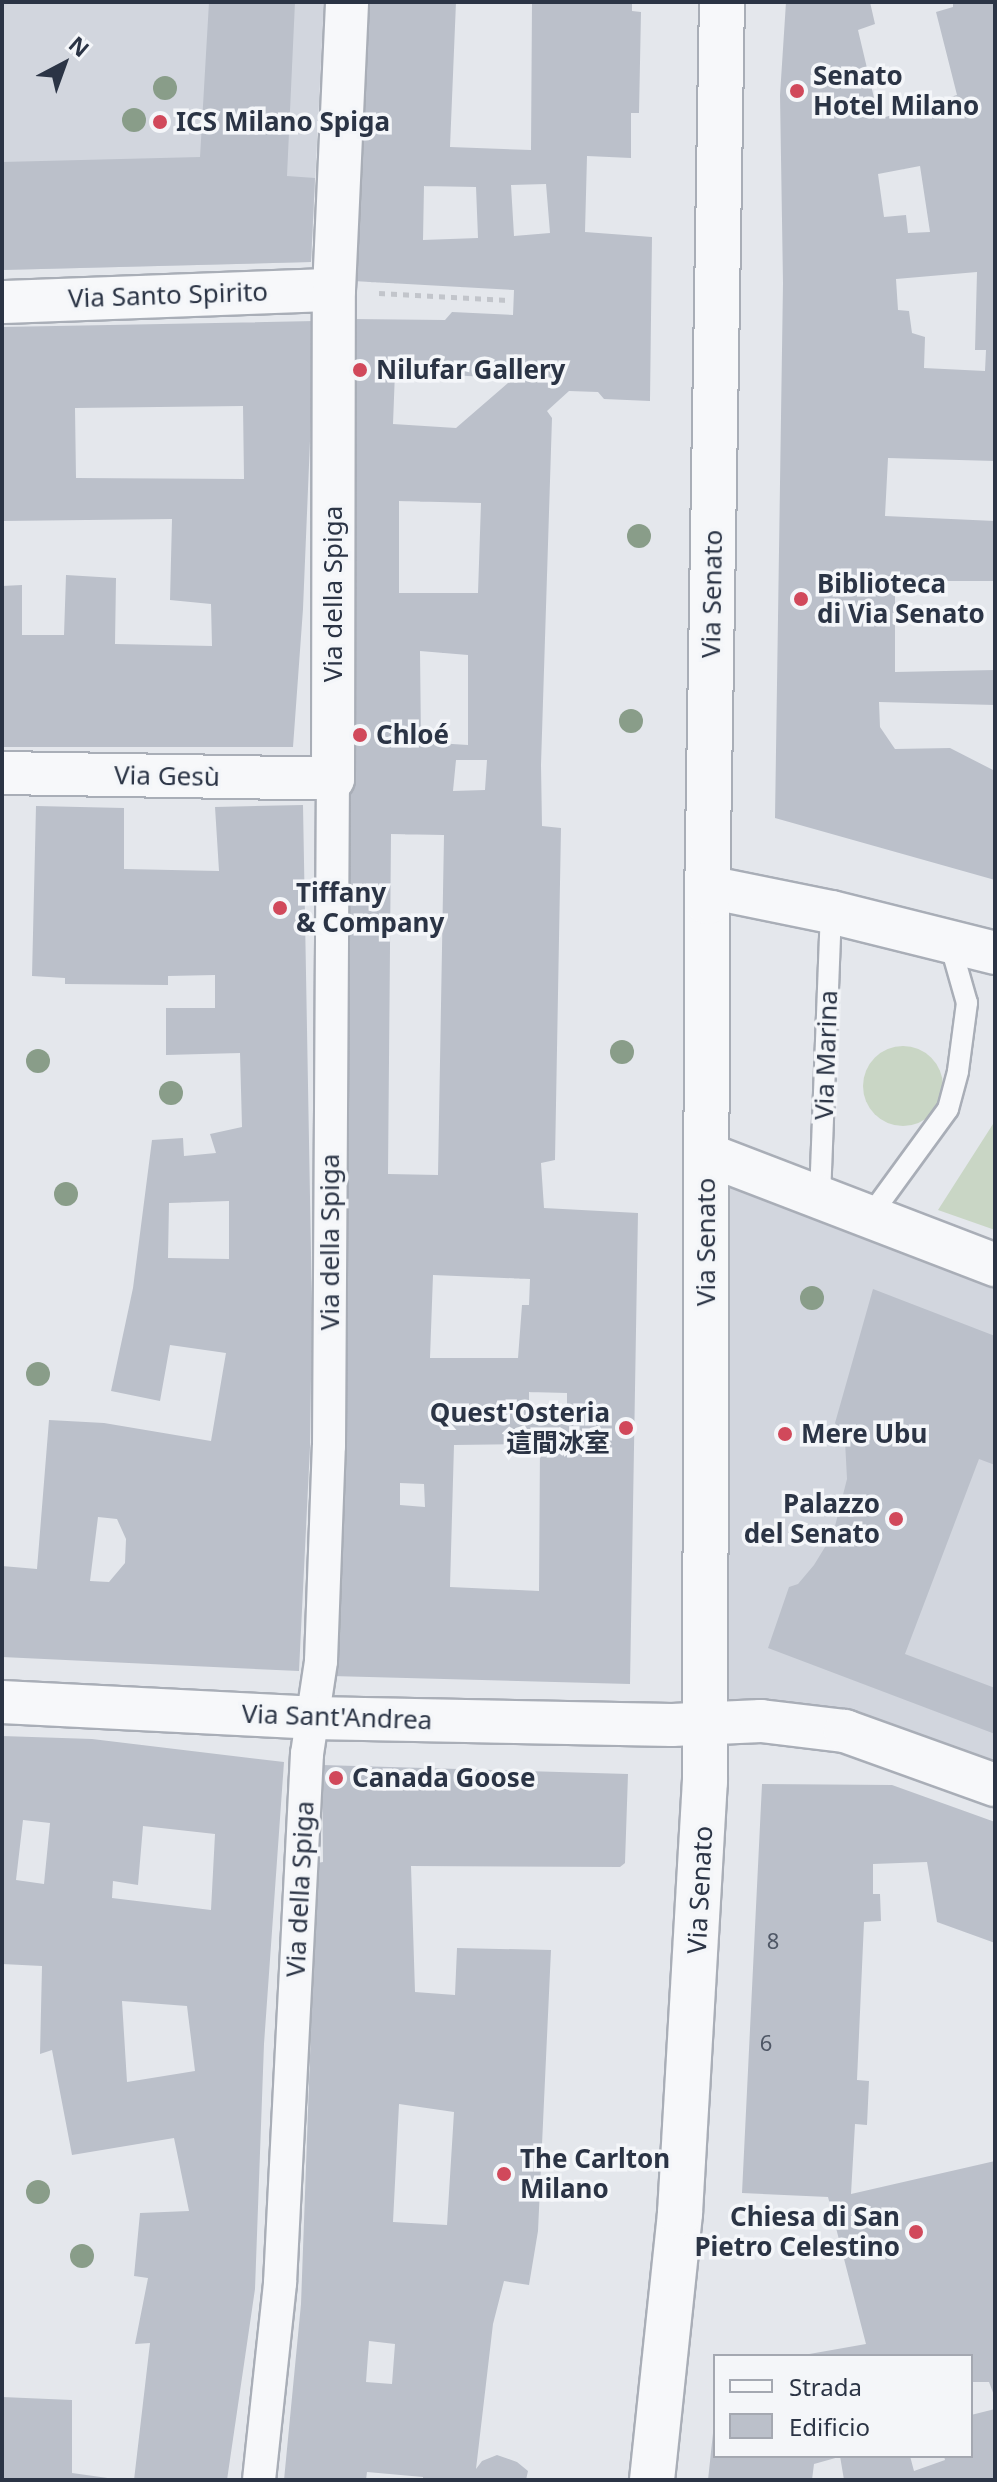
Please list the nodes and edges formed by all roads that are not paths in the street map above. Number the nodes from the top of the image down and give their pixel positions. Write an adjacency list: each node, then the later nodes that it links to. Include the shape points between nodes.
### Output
1 (347, 2): 3 (street, Via della Spiga)
2 (722, 2): 7 (street, Via Senato)
3 (334, 290): 4 (street, Via Santo Spirito); 6 (street, Via della Spiga)
4 (2, 302)
5 (2, 773): 6 (street, Via Gesù)
6 (333, 779): 16 (street, Via della Spiga, via 329,1446 321,1661)
7 (708, 887): 8 (street); 11 (street, Via Senato)
8 (831, 912): 9 (street); 12 (lane, Via Marina)
9 (949, 940): 10 (street); 13 (lane, via 967,1003 948,1109)
10 (995, 953)
11 (706, 1154): 12 (street); 17 (street, Via Senato)
12 (820, 1197): 13 (street)
13 (870, 1216): 14 (street)
14 (995, 1265)
15 (2, 1702): 16 (street, Via Sant'Andrea)
16 (313, 1718): 17 (street, Via Sant'Andrea); 19 (street, Via della Spiga, via 280,2283)
17 (689, 1725): 18 (street, Via Sant'Andrea, via 761,1721 845,1731); 20 (street, Via Senato, via 687,2120)
18 (995, 1785)
19 (259, 2480)
20 (652, 2480)

